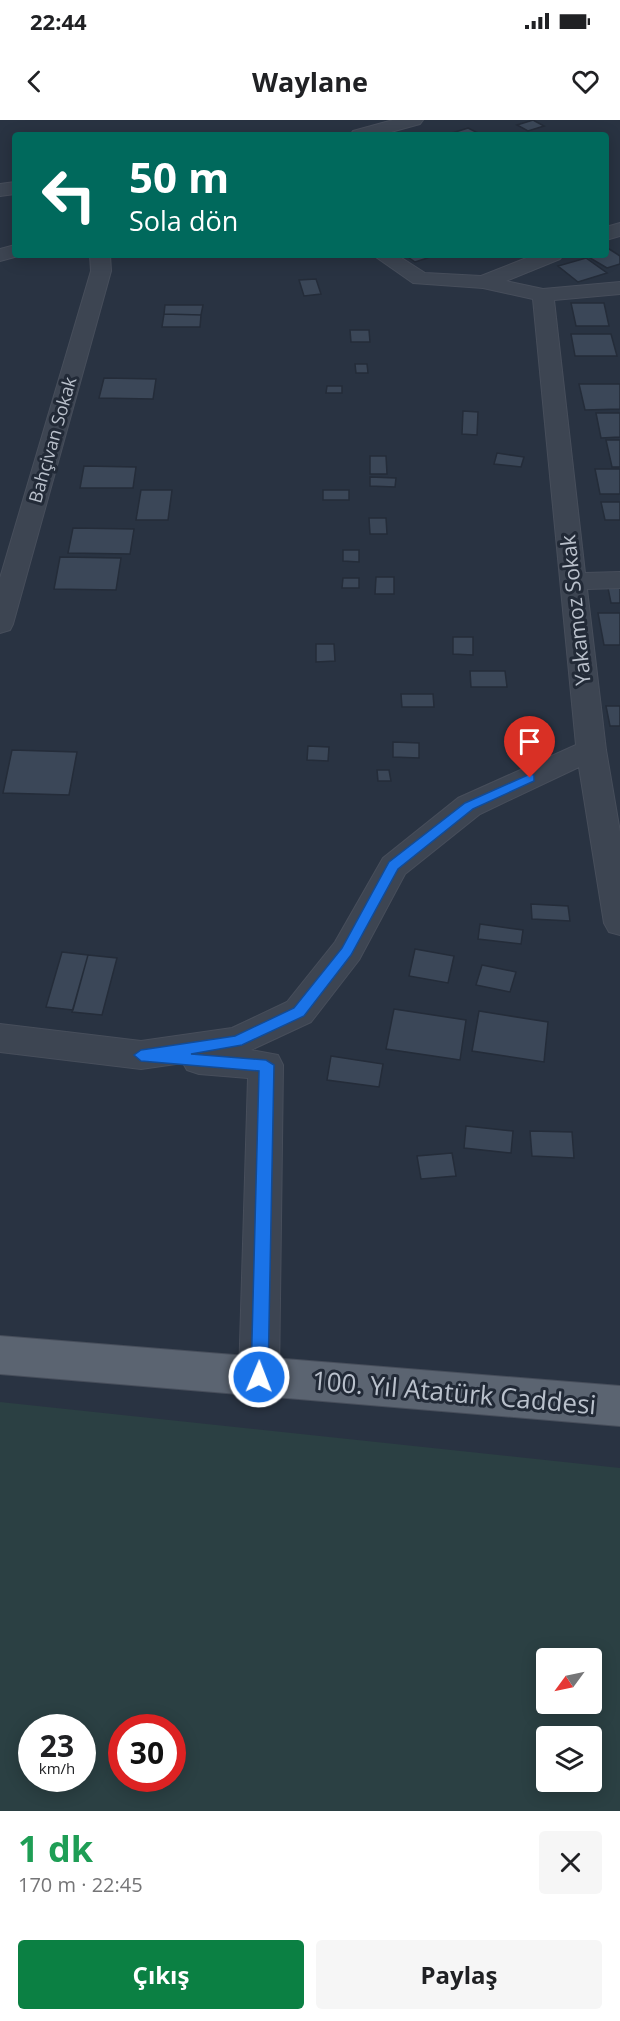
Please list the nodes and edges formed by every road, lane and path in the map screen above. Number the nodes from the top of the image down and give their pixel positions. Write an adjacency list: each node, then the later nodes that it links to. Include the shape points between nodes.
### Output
1 (414, 120): 2 (street)
2 (369, 132)
3 (100, 258): 11 (street, Bahçivan Sokak, via 101,271)
4 (388, 258): 6 (street, via 420,279)
5 (545, 258): 6 (street)
6 (483, 282): 8 (street)
7 (620, 288): 8 (street)
8 (543, 295): 10 (street, Yakamoz Sokak)
9 (620, 580): 10 (street)
10 (573, 582): 12 (street, Yakamoz Sokak)
11 (0, 624)
12 (591, 750): 13 (street, Yakamoz Sokak); 15 (street, via 469,806 394,866 346,951 299,1012 237,1041)
13 (620, 923)
14 (0, 1038): 15 (street)
15 (141, 1055): 17 (street, via 266,1065)
16 (0, 1355): 17 (main road, 100. Yıl Atatürk Caddesi)
17 (259, 1377): 18 (main road, 100. Yıl Atatürk Caddesi)
18 (620, 1406)

